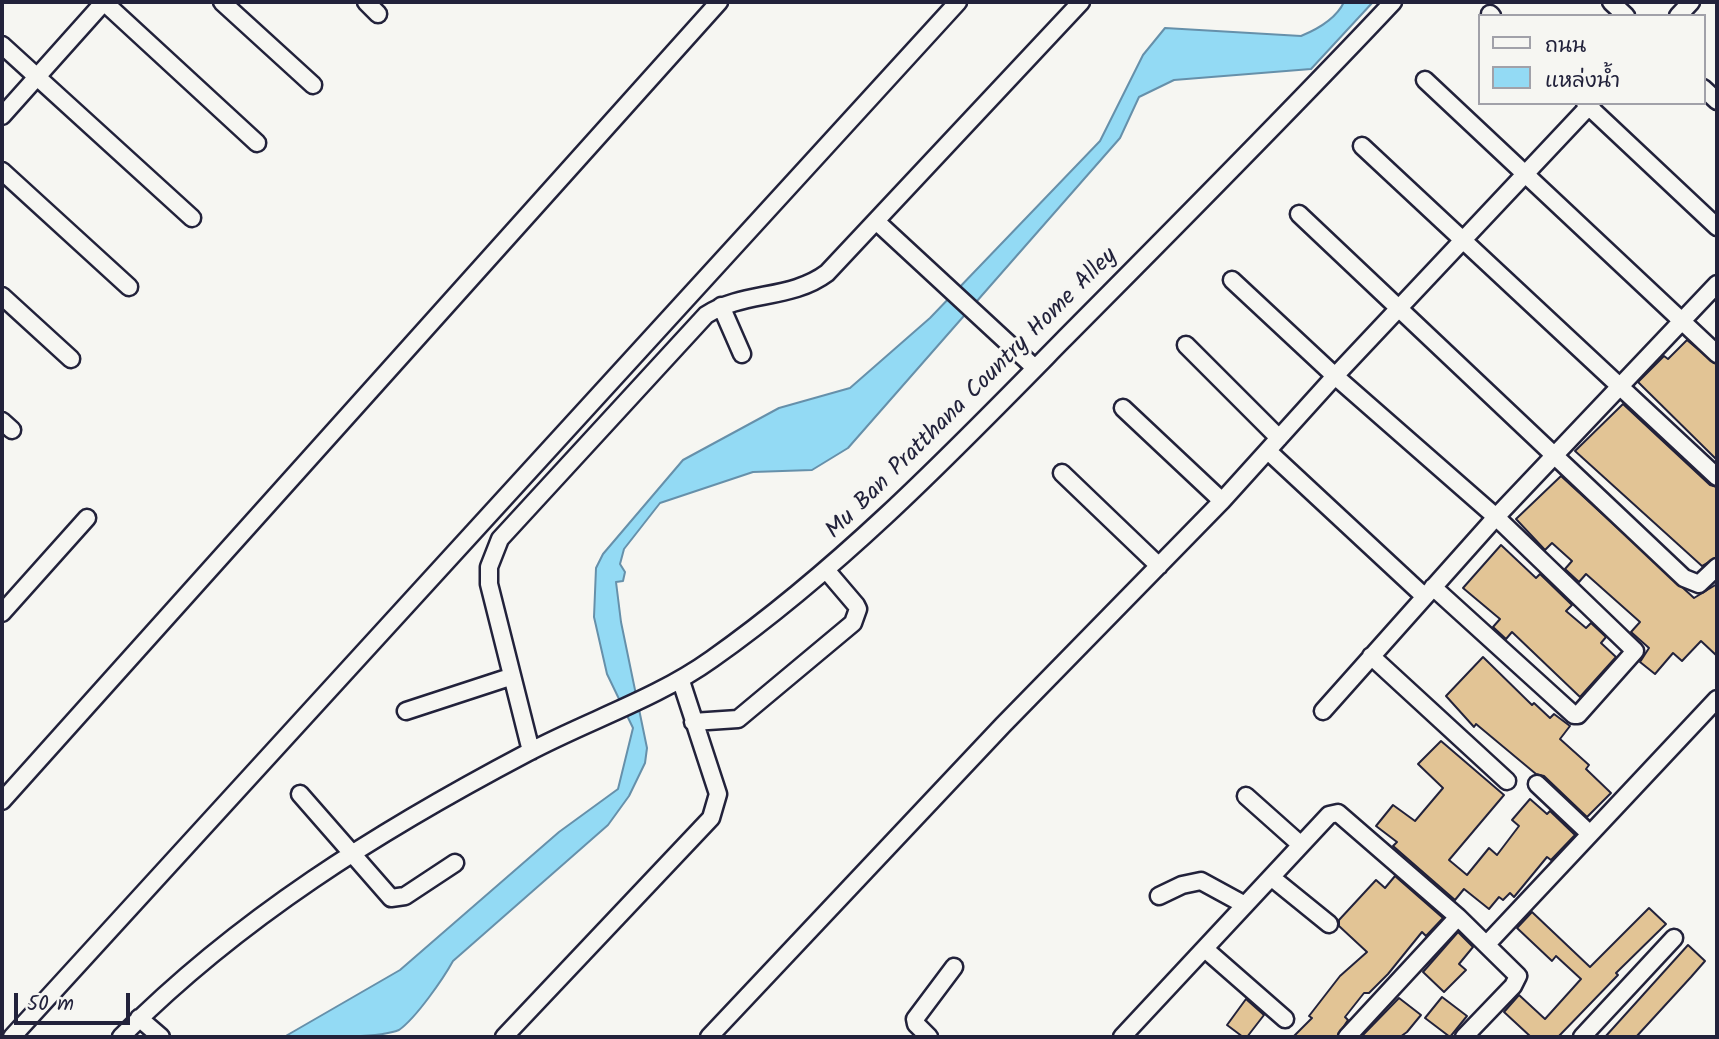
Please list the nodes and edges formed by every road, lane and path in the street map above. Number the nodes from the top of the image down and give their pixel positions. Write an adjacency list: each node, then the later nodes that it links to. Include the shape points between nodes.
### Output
1 (104, 2): 12 (street); 18 (street)
2 (222, 2): 14 (street)
3 (366, 2): 9 (street)
4 (719, 2): 67 (street)
5 (958, 2): 83 (street)
6 (1082, 2): 24 (street)
7 (1393, 2): 38 (street, Mu Ban Pratthana Country Home Alley)
8 (1611, 2): 10 (street)
9 (378, 14)
10 (1624, 14)
11 (2, 45): 12 (street)
12 (38, 77): 17 (street); 23 (street)
13 (1425, 80): 21 (street)
14 (313, 85)
15 (1588, 105): 21 (street)
16 (1590, 105): 25 (street)
17 (2, 116)
18 (257, 143)
19 (1362, 146): 26 (street)
20 (2, 171): 29 (street)
21 (1526, 173): 26 (street); 33 (street)
22 (1299, 214): 32 (street)
23 (192, 218)
24 (876, 221): 31 (street, via 813,283); 38 (street)
25 (1717, 227)
26 (1462, 240): 32 (street); 40 (street)
27 (1232, 280): 39 (street)
28 (1717, 284): 33 (street)
29 (129, 287)
30 (2, 296): 37 (street)
31 (721, 306): 35 (street); 56 (street, via 695,325 500,539 489,567 489,584)
32 (1398, 309): 39 (street); 44 (street)
33 (1682, 321): 36 (street); 40 (street)
34 (1186, 345): 42 (street)
35 (742, 354)
36 (1717, 354)
37 (71, 359)
38 (1035, 368): 52 (street, Mu Ban Pratthana Country Home Alley, via 983,424)
39 (1335, 376): 42 (street); 48 (street)
40 (1619, 386): 44 (street); 46 (street)
41 (1123, 408): 47 (street)
42 (1279, 438): 43 (street)
43 (1268, 451): 47 (street); 53 (street)
44 (1554, 456): 48 (street); 51 (street, via 1693,584)
45 (1062, 473): 50 (street)
46 (1717, 477)
47 (1222, 501): 50 (street)
48 (1496, 517): 53 (street); 53 (street, via 1632,646 1632,656 1574,715)
49 (87, 518): 54 (street)
50 (1159, 566): 87 (street)
51 (1717, 567)
52 (827, 571): 57 (street, Mu Ban Pratthana Country Home Alley); 61 (street, via 858,609 853,623 738,719)
53 (1429, 592): 55 (street)
54 (2, 613)
55 (1371, 656): 59 (street); 63 (street)
56 (510, 677): 60 (street); 62 (street)
57 (681, 681): 61 (street); 62 (street, Mu Ban Pratthana Country Home Alley)
58 (1717, 699): 68 (street)
59 (1323, 711)
60 (406, 712)
61 (693, 722): 86 (street, via 718,794 711,818)
62 (531, 751): 70 (street, Mu Ban Pratthana Country Home Alley)
63 (1507, 780)
64 (1537, 784): 68 (street)
65 (300, 794): 70 (street)
66 (1246, 796): 69 (street)
67 (2, 801)
68 (1589, 833): 78 (street)
69 (1301, 845): 72 (street); 75 (street, via 1329,815 1338,813)
70 (352, 851): 71 (street, via 391,898 405,896); 81 (street, Mu Ban Pratthana Country Home Alley, via 213,952)
71 (455, 863)
72 (1271, 877): 74 (street); 76 (street)
73 (1159, 897): 74 (street, via 1202,881)
74 (1245, 905): 79 (street)
75 (1458, 917): 78 (street); 90 (street)
76 (1329, 924)
77 (1674, 938): 92 (street)
78 (1487, 944): 91 (street, via 1518,976)
79 (1205, 949): 82 (street); 89 (street)
80 (954, 967): 88 (street, via 915,1019)
81 (139, 1018): 84 (street, Mu Ban Pratthana Country Home Alley); 85 (street)
82 (1285, 1019)
83 (12, 1037)
84 (121, 1037)
85 (161, 1037)
86 (504, 1037)
87 (709, 1037)
88 (929, 1037)
89 (1122, 1037)
90 (1347, 1037)
91 (1464, 1037)
92 (1582, 1037)

